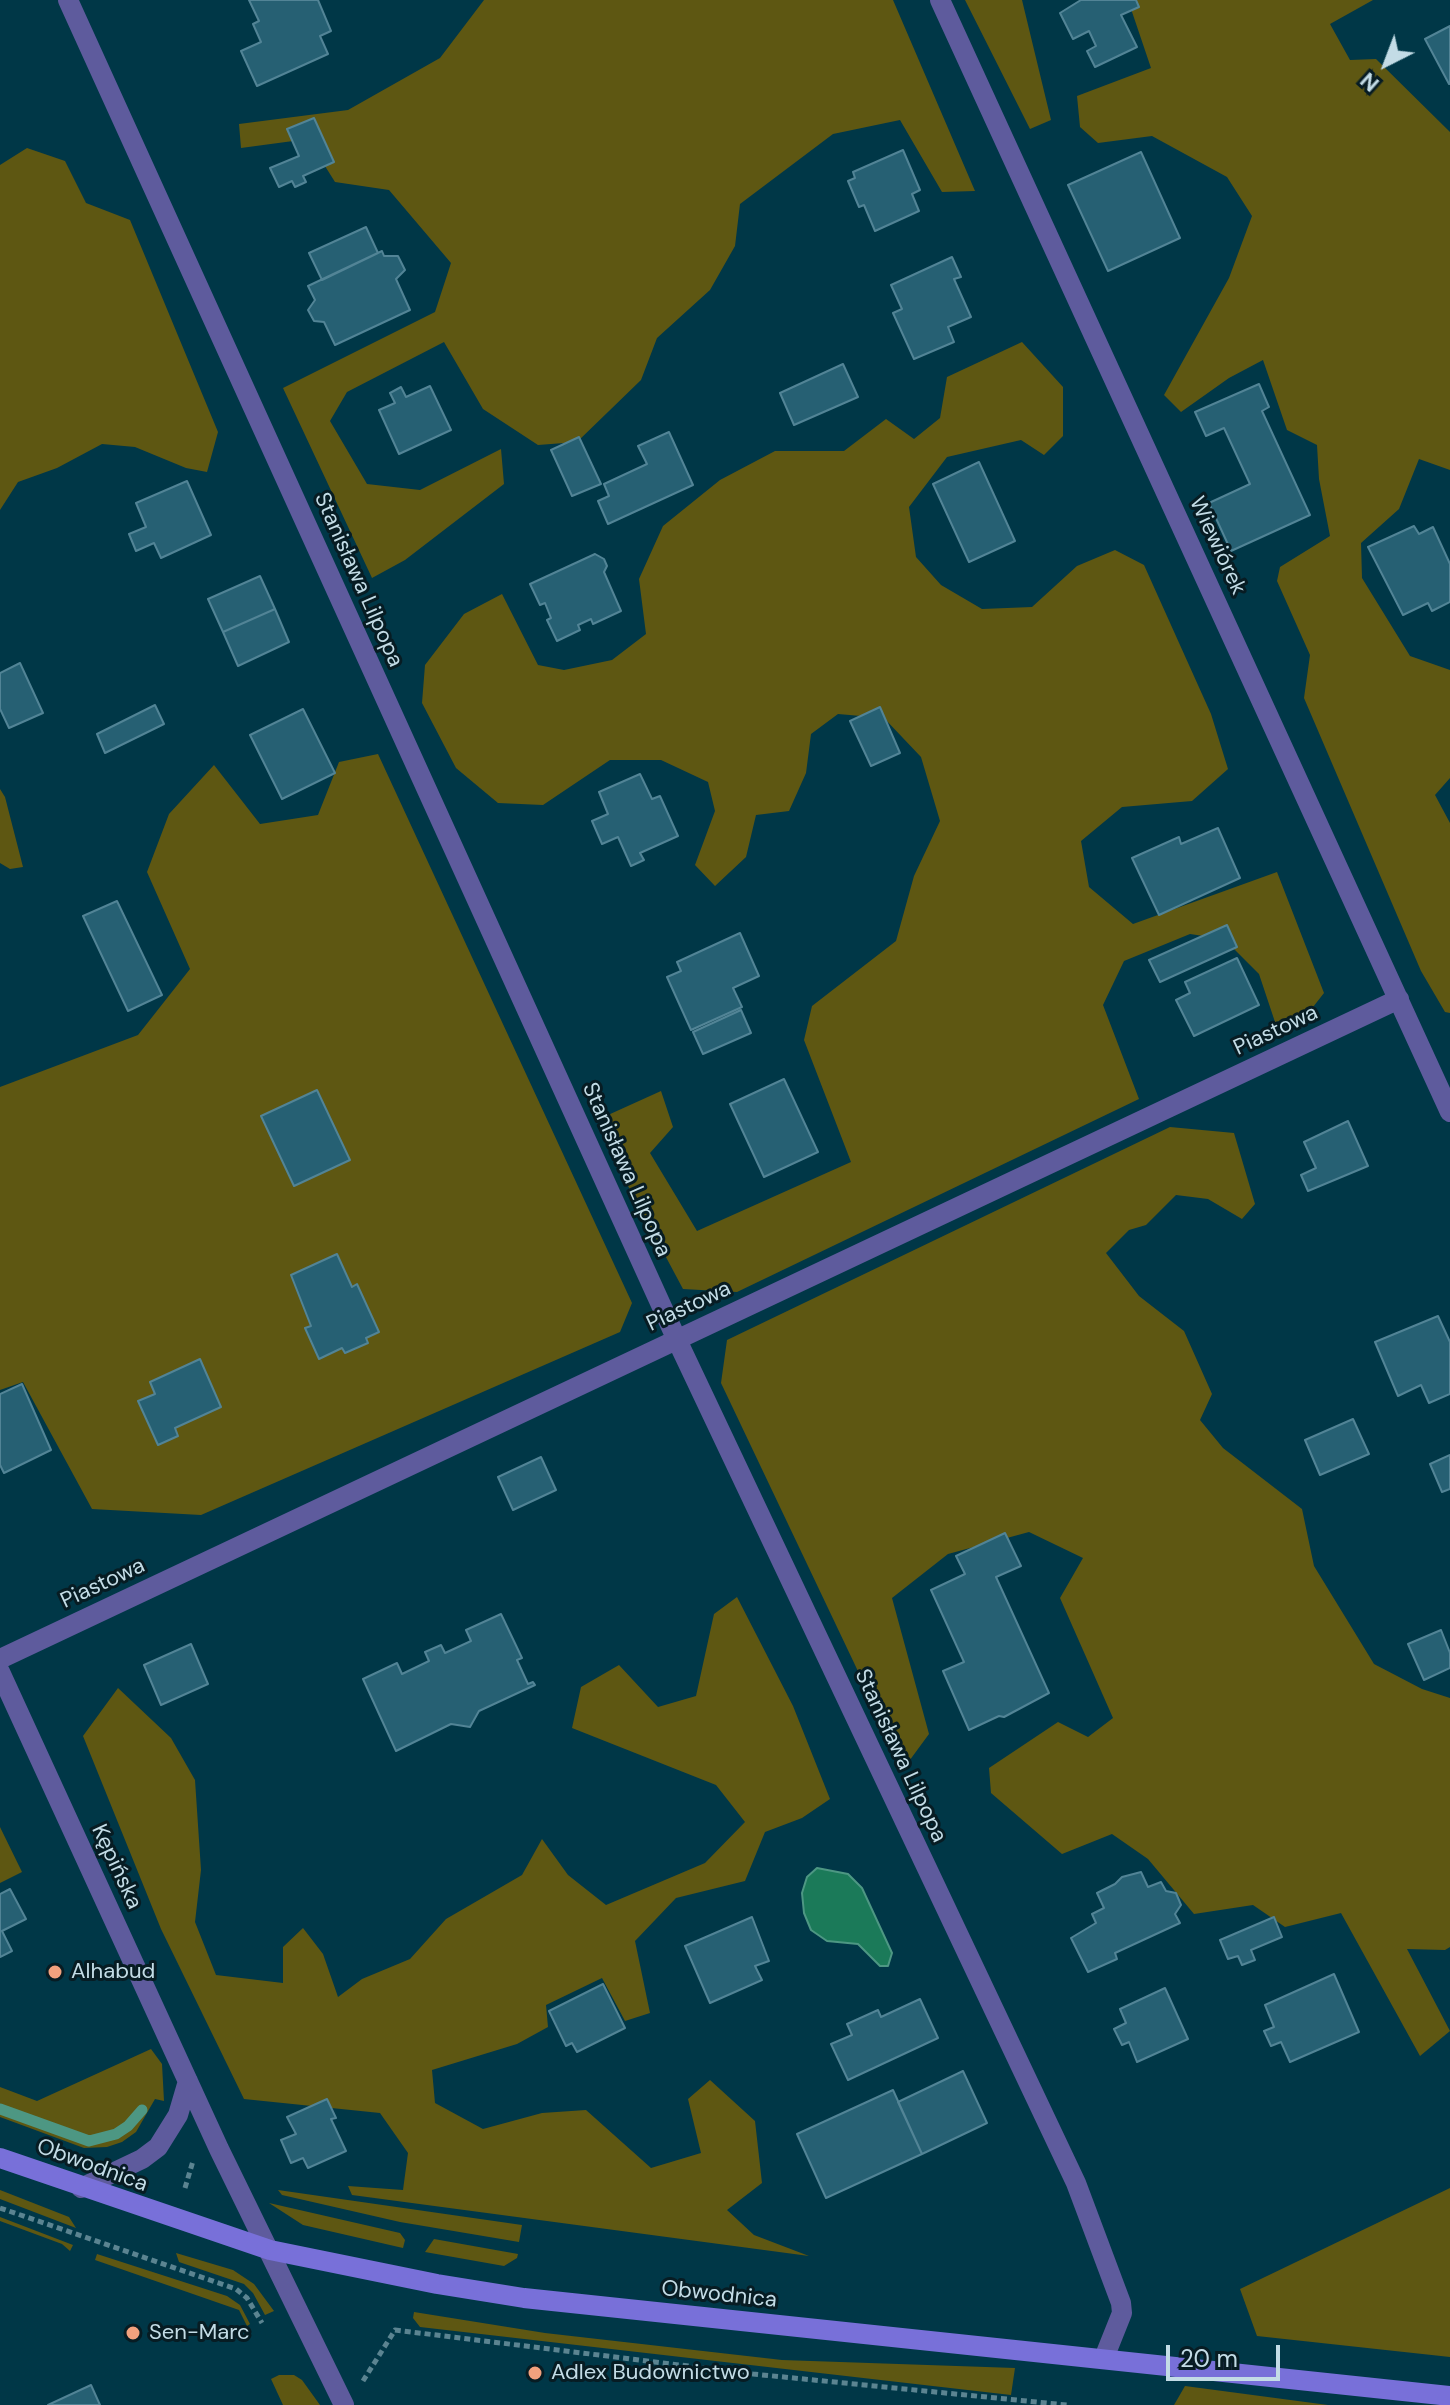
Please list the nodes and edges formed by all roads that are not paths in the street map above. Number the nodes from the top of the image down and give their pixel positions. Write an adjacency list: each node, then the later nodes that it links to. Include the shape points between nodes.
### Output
1 (68, 0): 5 (street, Stanisława Lilpopa)
2 (940, 0): 3 (street, Wiewiórek)
3 (1399, 999): 4 (street, Wiewiórek); 5 (street, Piastowa)
4 (1450, 1112)
5 (677, 1340): 6 (street, Piastowa); 12 (street, Stanisława Lilpopa, via 1076,2183 1121,2303)
6 (0, 1659)
7 (0, 1672): 8 (street, Kępińska)
8 (188, 2081): 10 (street, via 178,2115 158,2147); 11 (street, Kępińska)
9 (0, 2158): 10 (main road, Obwodnica)
10 (81, 2188): 11 (main road, Obwodnica)
11 (270, 2250): 12 (main road, Obwodnica, via 524,2298); 14 (street, Kępińska)
12 (1104, 2358): 13 (main road, Obwodnica)
13 (1450, 2396)
14 (349, 2399)

